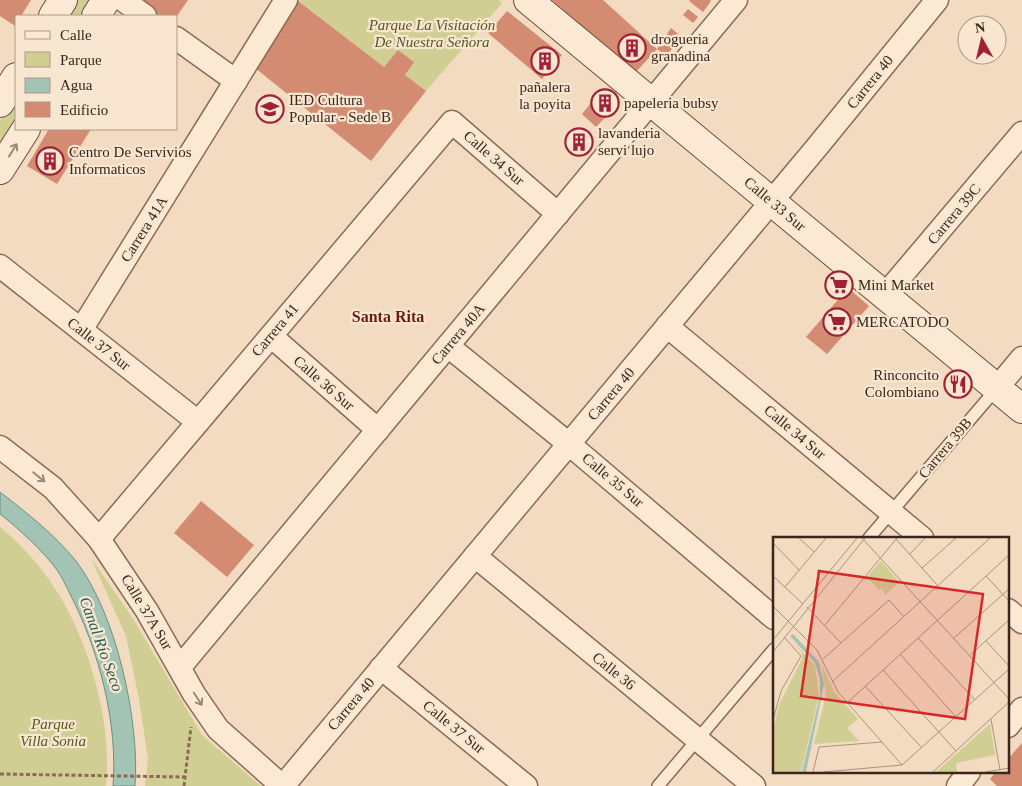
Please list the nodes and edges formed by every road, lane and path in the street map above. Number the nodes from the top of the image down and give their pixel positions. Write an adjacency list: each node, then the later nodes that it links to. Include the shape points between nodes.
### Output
1 (63, 0): 8 (street)
2 (106, 0): 9 (street)
3 (123, 0): 10 (street)
4 (286, 0): 13 (street, Carrera 41A)
5 (528, 0): 14 (street, Calle 33 Sur)
6 (736, 0): 14 (street, Carrera 40A)
7 (937, 0): 20 (street, Carrera 40)
8 (54, 15)
9 (97, 15)
10 (144, 15)
11 (178, 39): 13 (street)
12 (15, 79): 15 (street)
13 (236, 81): 25 (street, Carrera 41A)
14 (652, 102): 20 (street, Calle 33 Sur); 21 (street, Carrera 40A)
15 (0, 103)
16 (452, 122): 21 (street, Calle 34 Sur); 26 (street, Carrera 41)
17 (25, 130): 19 (street, one-way to 17)
18 (1022, 133): 23 (street, Carrera 39C)
19 (0, 170)
20 (771, 201): 23 (street, Calle 33 Sur); 24 (street, Carrera 40)
21 (558, 214): 27 (street, Carrera 40A)
22 (0, 266): 25 (street, Calle 37 Sur)
23 (885, 295): 29 (street, Calle 33 Sur)
24 (667, 326): 33 (street, Carrera 40); 35 (street, Calle 34 Sur)
25 (81, 330): 31 (street, Calle 37 Sur)
26 (271, 336): 31 (street, Carrera 41); 32 (street, Calle 36 Sur)
27 (448, 346): 32 (street, Carrera 40A); 33 (street, Calle 35 Sur)
28 (1022, 358): 29 (street, Carrera 39B)
29 (997, 388): 30 (street, Calle 33 Sur); 35 (lane, Carrera 39B)
30 (1022, 409)
31 (198, 422): 38 (street, Carrera 41)
32 (378, 430): 44 (street, Carrera 40A)
33 (569, 444): 39 (street, Carrera 40); 41 (street, Calle 35 Sur)
34 (0, 447): 38 (street, Calle 37A Sur, one-way to 38, via 53,488)
35 (891, 512): 36 (lane, Carrera 39B); 37 (street, Calle 34 Sur)
36 (869, 537)
37 (921, 537)
38 (99, 539): 44 (street, Calle 37A Sur, via 123,572)
39 (475, 556): 45 (street, Carrera 40); 49 (street, Calle 36)
40 (1010, 612): 42 (street)
41 (773, 617)
42 (1022, 622)
43 (773, 650): 49 (lane)
44 (180, 667): 46 (street, Calle 37A Sur)
45 (382, 668): 53 (street, Carrera 40); 54 (street, Calle 37 Sur)
46 (194, 694): 51 (path); 53 (street, Calle 37A Sur, one-way to 53, via 218,729)
47 (1022, 709): 48 (street)
48 (1010, 724)
49 (698, 740): 55 (lane); 56 (street, Calle 36)
50 (0, 774): 51 (path)
51 (185, 777): 52 (path)
52 (184, 786)
53 (282, 786)
54 (526, 786)
55 (658, 786)
56 (754, 786)

